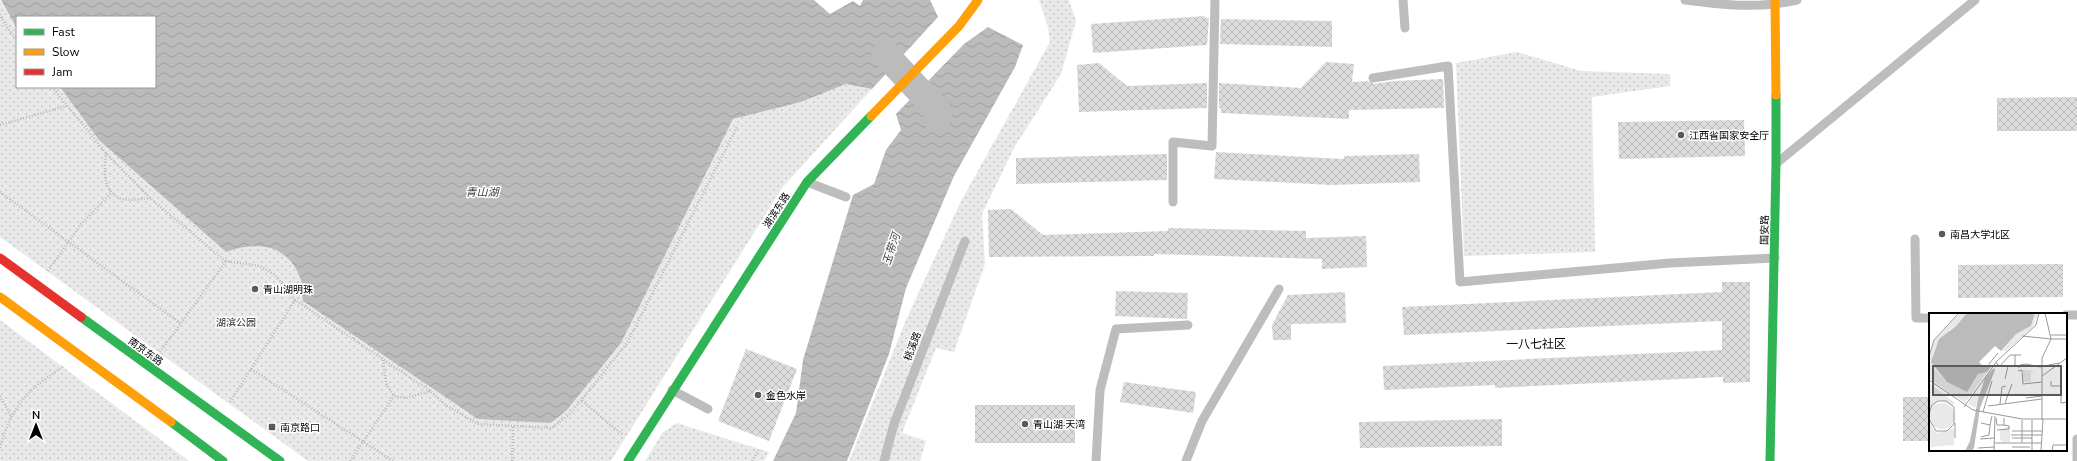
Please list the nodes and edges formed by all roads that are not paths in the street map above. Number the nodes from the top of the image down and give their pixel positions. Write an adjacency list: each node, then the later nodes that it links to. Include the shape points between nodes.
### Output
1 (978, 0): 11 (street, 湖滨东路, via 960,26)
2 (1215, 0): 13 (lane, via 1212,146 1173,142)
3 (1403, 0): 8 (lane)
4 (1685, 0): 7 (lane, via 1736,7)
5 (1797, 0): 7 (lane)
6 (1974, 0): 10 (lane)
7 (1775, 3): 10 (street, 国安路)
8 (1405, 28)
9 (1373, 78): 17 (lane, via 1448,66 1460,282 1670,263)
10 (1776, 163): 17 (street, 国安路)
11 (807, 182): 12 (lane); 22 (street, 湖滨东路)
12 (846, 197)
13 (1173, 202)
14 (1914, 239): 20 (lane, via 1916,318)
15 (965, 241): 28 (lane, 桃溪路, via 894,424)
16 (0, 258): 26 (street, 南京东路)
17 (1775, 258): 31 (street, 国安路)
18 (1279, 289): 30 (lane, via 1202,421)
19 (0, 297): 25 (street)
20 (1929, 318)
21 (1188, 325): 29 (lane, via 1116,329 1100,390)
22 (672, 390): 23 (lane); 27 (street, 湖滨东路)
23 (708, 409)
24 (2077, 439): 32 (lane)
25 (223, 461)
26 (280, 461)
27 (628, 461)
28 (884, 461)
29 (1096, 461)
30 (1186, 461)
31 (1770, 461)
32 (2077, 461)

